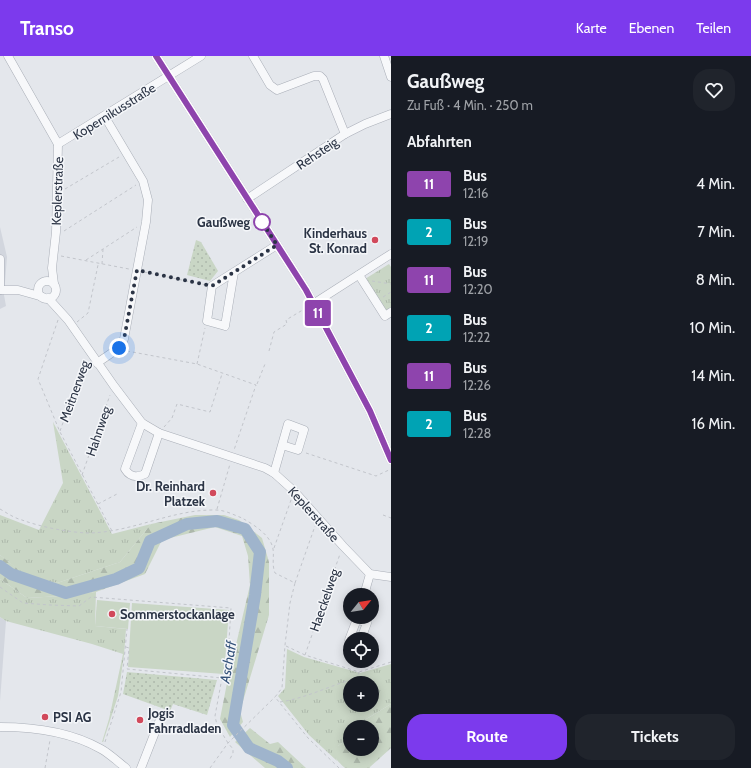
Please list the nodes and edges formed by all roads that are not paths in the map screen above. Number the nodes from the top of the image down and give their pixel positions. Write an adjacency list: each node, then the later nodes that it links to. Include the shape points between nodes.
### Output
1 (8, 56): 11 (street, Keplerstraße)
2 (156, 56): 6 (street)
3 (201, 56): 6 (street, Kopernikusstraße)
4 (253, 56): 10 (street, via 270,85 277,90 320,76)
5 (384, 56): 7 (street)
6 (168, 77): 9 (street, Kopernikusstraße); 12 (street)
7 (391, 77)
8 (391, 114): 10 (street, Rehsteig)
9 (105, 117): 11 (street, Kopernikusstraße); 25 (street, via 143,181 148,200 124,339 119,348)
10 (345, 134): 12 (street, Rehsteig)
11 (58, 144): 18 (street, Keplerstraße, via 52,268)
12 (247, 199): 13 (street)
13 (277, 245): 16 (street); 22 (street)
14 (391, 254): 17 (street)
15 (0, 259): 19 (street)
16 (234, 272): 16 (street, via 225,326 207,321 212,286)
17 (361, 277): 22 (street); 23 (street, via 385,316)
18 (47, 283): 20 (street); 21 (street, Keplerstraße, via 55,289); 21 (street, Keplerstraße, via 38,291)
19 (0, 290): 20 (street)
20 (18, 290): 21 (street)
21 (48, 296): 24 (street, Keplerstraße); 24 (street, Keplerstraße)
22 (314, 304): 29 (street, via 370,411)
23 (391, 312)
24 (70, 323): 25 (street, Keplerstraße)
25 (97, 362): 26 (street, Keplerstraße)
26 (142, 423): 27 (street, Keplerstraße); 27 (street, via 125,469 133,477 144,474)
27 (159, 433): 30 (street, Keplerstraße)
28 (282, 445): 28 (street, via 288,424 304,430 298,450); 30 (street)
29 (391, 460)
30 (274, 473): 31 (street, Keplerstraße, via 294,491)
31 (370, 574): 32 (street); 33 (street)
32 (391, 577)
33 (366, 588)
34 (159, 722): 37 (street)
35 (0, 727): 36 (street, via 19,727 80,739 102,750)
36 (126, 768)
37 (141, 768)

